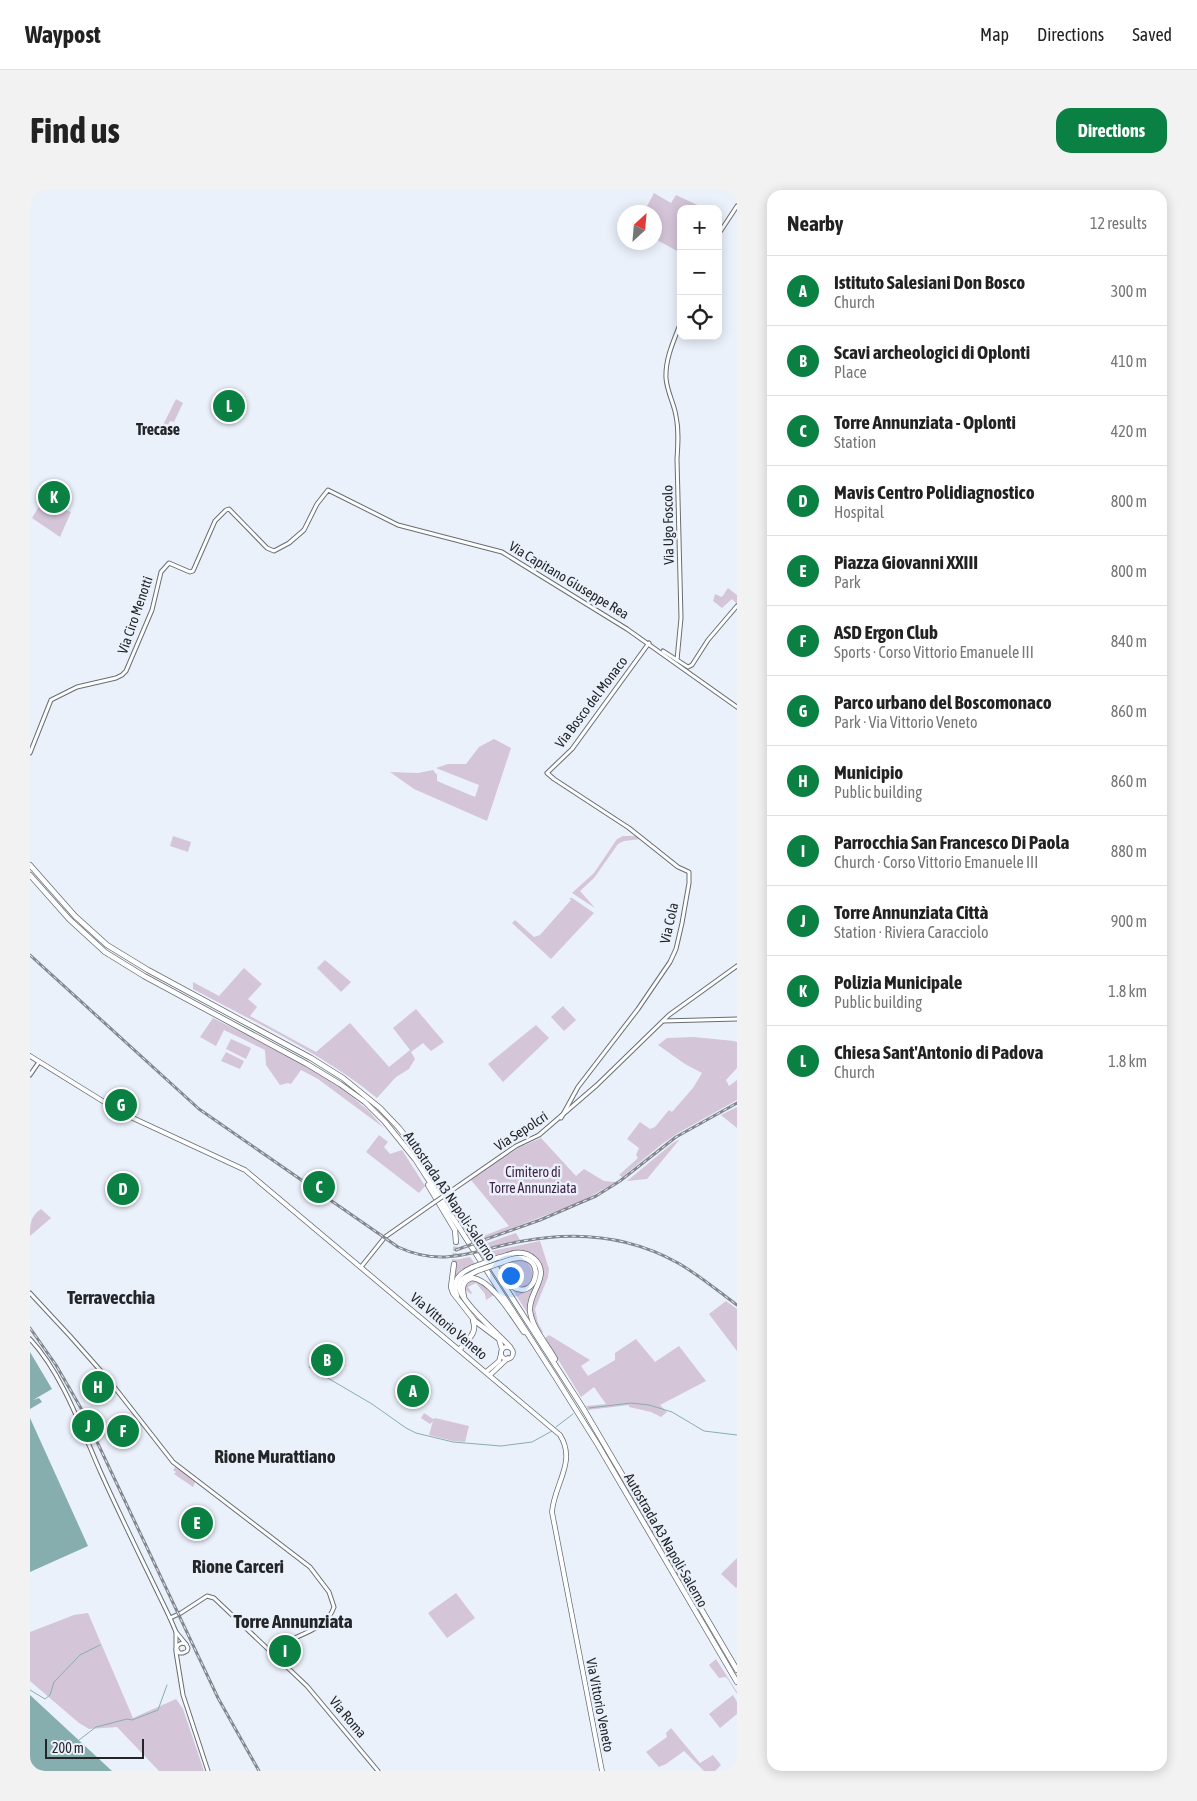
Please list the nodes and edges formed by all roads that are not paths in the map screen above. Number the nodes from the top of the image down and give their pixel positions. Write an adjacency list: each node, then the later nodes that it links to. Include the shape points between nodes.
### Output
1 (737, 206): 2 (street)
2 (722, 229)
3 (677, 334): 7 (street, Via Ugo Foscolo, via 666,376 679,439 681,618)
4 (169, 563): 6 (street, Via Capitano Giuseppe Rea, via 193,572 215,521 226,510 274,551 304,530 328,490 398,525 502,552); 9 (street, Via Ciro Menotti, via 161,572 152,610 122,676 78,687 51,700)
5 (737, 606): 7 (street, via 692,665 688,667)
6 (649, 643): 7 (street); 8 (street); 10 (street, Via Bosco del Monaco, via 572,749)
7 (677, 660)
8 (737, 707)
9 (30, 753)
10 (547, 773): 19 (street, Via Cola, via 689,872 682,923 670,962 578,1087)
11 (30, 865): 22 (highway, Autostrada A3 Napoli-Salerno, via 75,916 107,945 329,1068 370,1098 412,1144)
12 (30, 875): 20 (highway, Autostrada A3 Napoli-Salerno, via 69,920 105,952 307,1064 354,1094 385,1122)
13 (737, 966): 15 (street, Via Sepolcri)
14 (737, 1018): 15 (street)
15 (662, 1021): 19 (street, Via Sepolcri)
16 (30, 1056): 17 (main road, Via Vittorio Veneto)
17 (39, 1062): 18 (street); 25 (main road, Via Vittorio Veneto, via 122,1113 246,1170)
18 (30, 1075)
19 (561, 1118): 25 (street, Via Sepolcri, bridge, via 385,1237)
20 (420, 1168): 21 (highway, via 454,1230); 34 (highway, Autostrada A3 Napoli-Salerno)
21 (456, 1242)
22 (480, 1249): 23 (highway, via 512,1286 523,1290 533,1282 536,1272 528,1260); 38 (highway, Autostrada A3 Napoli-Salerno)
23 (498, 1261): 26 (highway, bridge); 38 (highway, via 513,1253 524,1253 539,1264 541,1275 531,1298 532,1316)
24 (454, 1264): 29 (highway, via 452,1290)
25 (361, 1267): 33 (main road, Via Vittorio Veneto)
26 (475, 1269): 28 (highway, via 460,1281 459,1289); 29 (highway, via 461,1273 455,1282 456,1294)
27 (30, 1293): 43 (street, via 108,1379 173,1462 306,1564 329,1592 334,1607 330,1615 308,1633 282,1643)
28 (464, 1297): 32 (highway); 34 (highway, via 463,1286 468,1279 483,1282)
29 (463, 1306): 30 (highway)
30 (470, 1316): 33 (highway, via 475,1325 474,1332); 35 (highway, via 499,1339)
31 (30, 1339): 39 (street, via 68,1397 135,1545)
32 (510, 1347): 35 (main road); 36 (main road, via 513,1353)
33 (460, 1349): 37 (main road, Via Vittorio Veneto)
34 (538, 1349): 47 (highway, Autostrada A3 Napoli-Salerno)
35 (501, 1352): 36 (main road, via 504,1358); 37 (main road, via 499,1361)
36 (508, 1358): 37 (main road)
37 (488, 1374): 50 (main road, Via Vittorio Veneto, via 555,1429 566,1446 566,1461 552,1512)
38 (563, 1376): 46 (highway, Autostrada A3 Napoli-Salerno)
39 (172, 1617): 40 (street); 43 (street, Via Roma, via 210,1596)
40 (176, 1632): 41 (street); 42 (street)
41 (186, 1644): 42 (street, via 180,1643); 44 (street, via 188,1649)
42 (176, 1648): 44 (street, via 179,1653); 45 (street)
43 (272, 1652): 49 (street, Via Roma, via 299,1678)
44 (184, 1653): 45 (street)
45 (178, 1664): 48 (street, via 182,1695)
46 (737, 1670)
47 (737, 1682)
48 (208, 1771)
49 (378, 1771)
50 (602, 1771)

